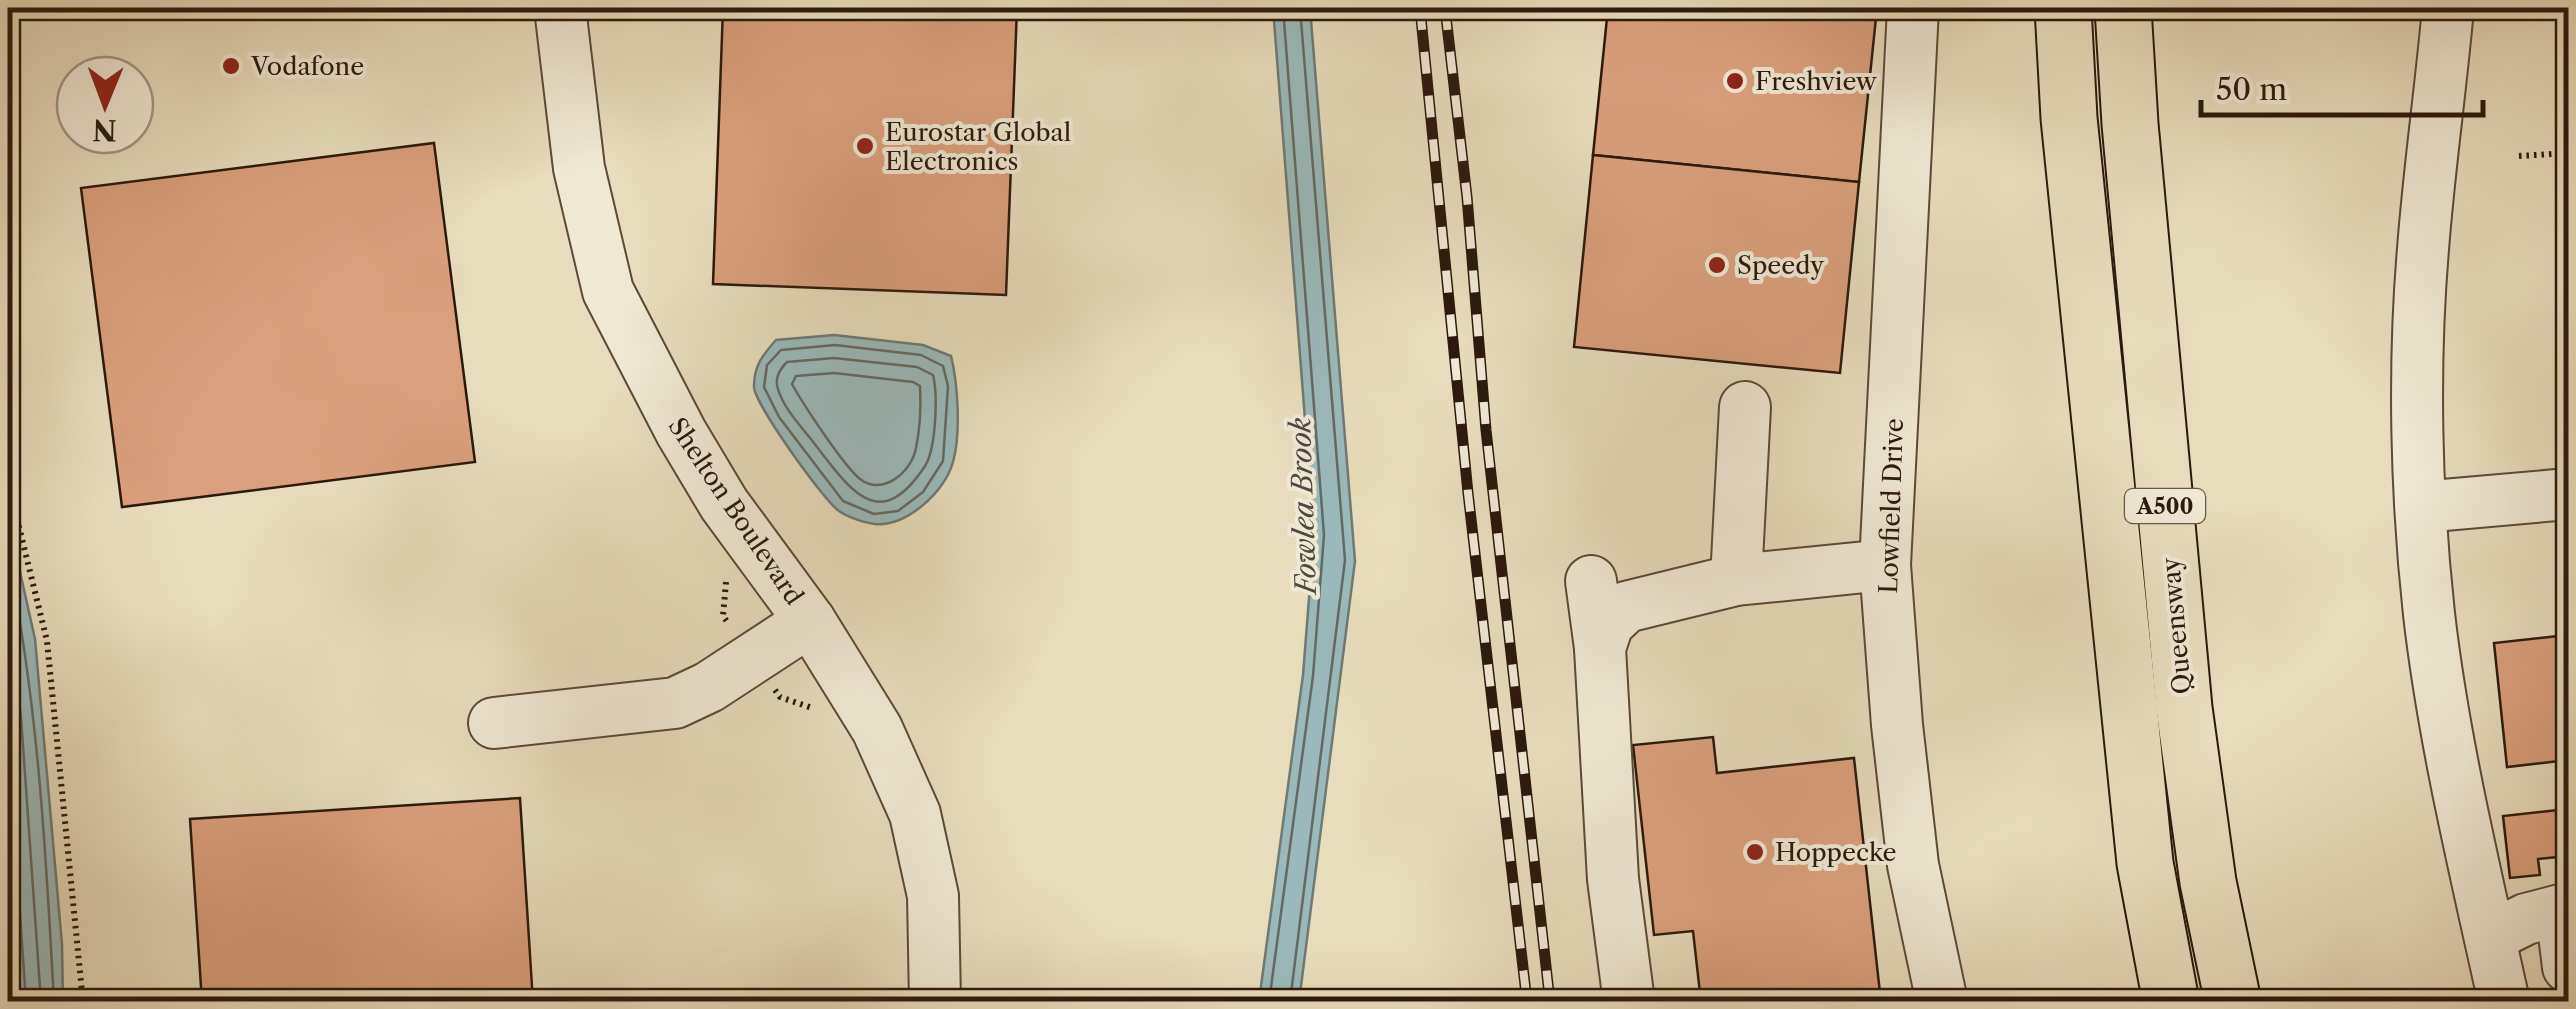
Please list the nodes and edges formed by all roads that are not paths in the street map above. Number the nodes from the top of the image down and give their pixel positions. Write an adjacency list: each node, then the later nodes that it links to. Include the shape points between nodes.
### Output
1 (560, 8): 13 (street, Shelton Boulevard, via 579,168 608,292 724,504)
2 (1913, 8): 10 (street, Lowfield Drive)
3 (2063, 8): 8 (highway, A500)
4 (2123, 8): 16 (highway, Queensway / A500, via 2184,708)
5 (2448, 8): 9 (street, via 2423,251)
6 (1744, 407): 11 (street)
7 (2568, 494): 9 (street)
8 (2107, 500): 23 (highway); 24 (highway, A500, via 2145,863)
9 (2421, 508): 18 (street, via 2429,614)
10 (1885, 565): 11 (street); 22 (street, Lowfield Drive, via 1913,864)
11 (1736, 580): 14 (street, via 1626,607 1608,624)
12 (1591, 581): 14 (street)
13 (810, 622): 15 (street, via 675,703); 20 (street, Shelton Boulevard, via 877,729 915,814 933,896)
14 (1600, 648): 21 (street, via 1613,879)
15 (494, 723)
16 (2208, 882): 25 (highway, Queensway / A500); 26 (highway)
17 (2565, 909): 18 (street); 19 (street)
18 (2490, 937): 27 (street)
19 (2568, 967)
20 (935, 1002)
21 (1629, 1002)
22 (1942, 1002)
23 (2140, 1002)
24 (2171, 1002)
25 (2233, 1002)
26 (2243, 1002)
27 (2504, 1002)

